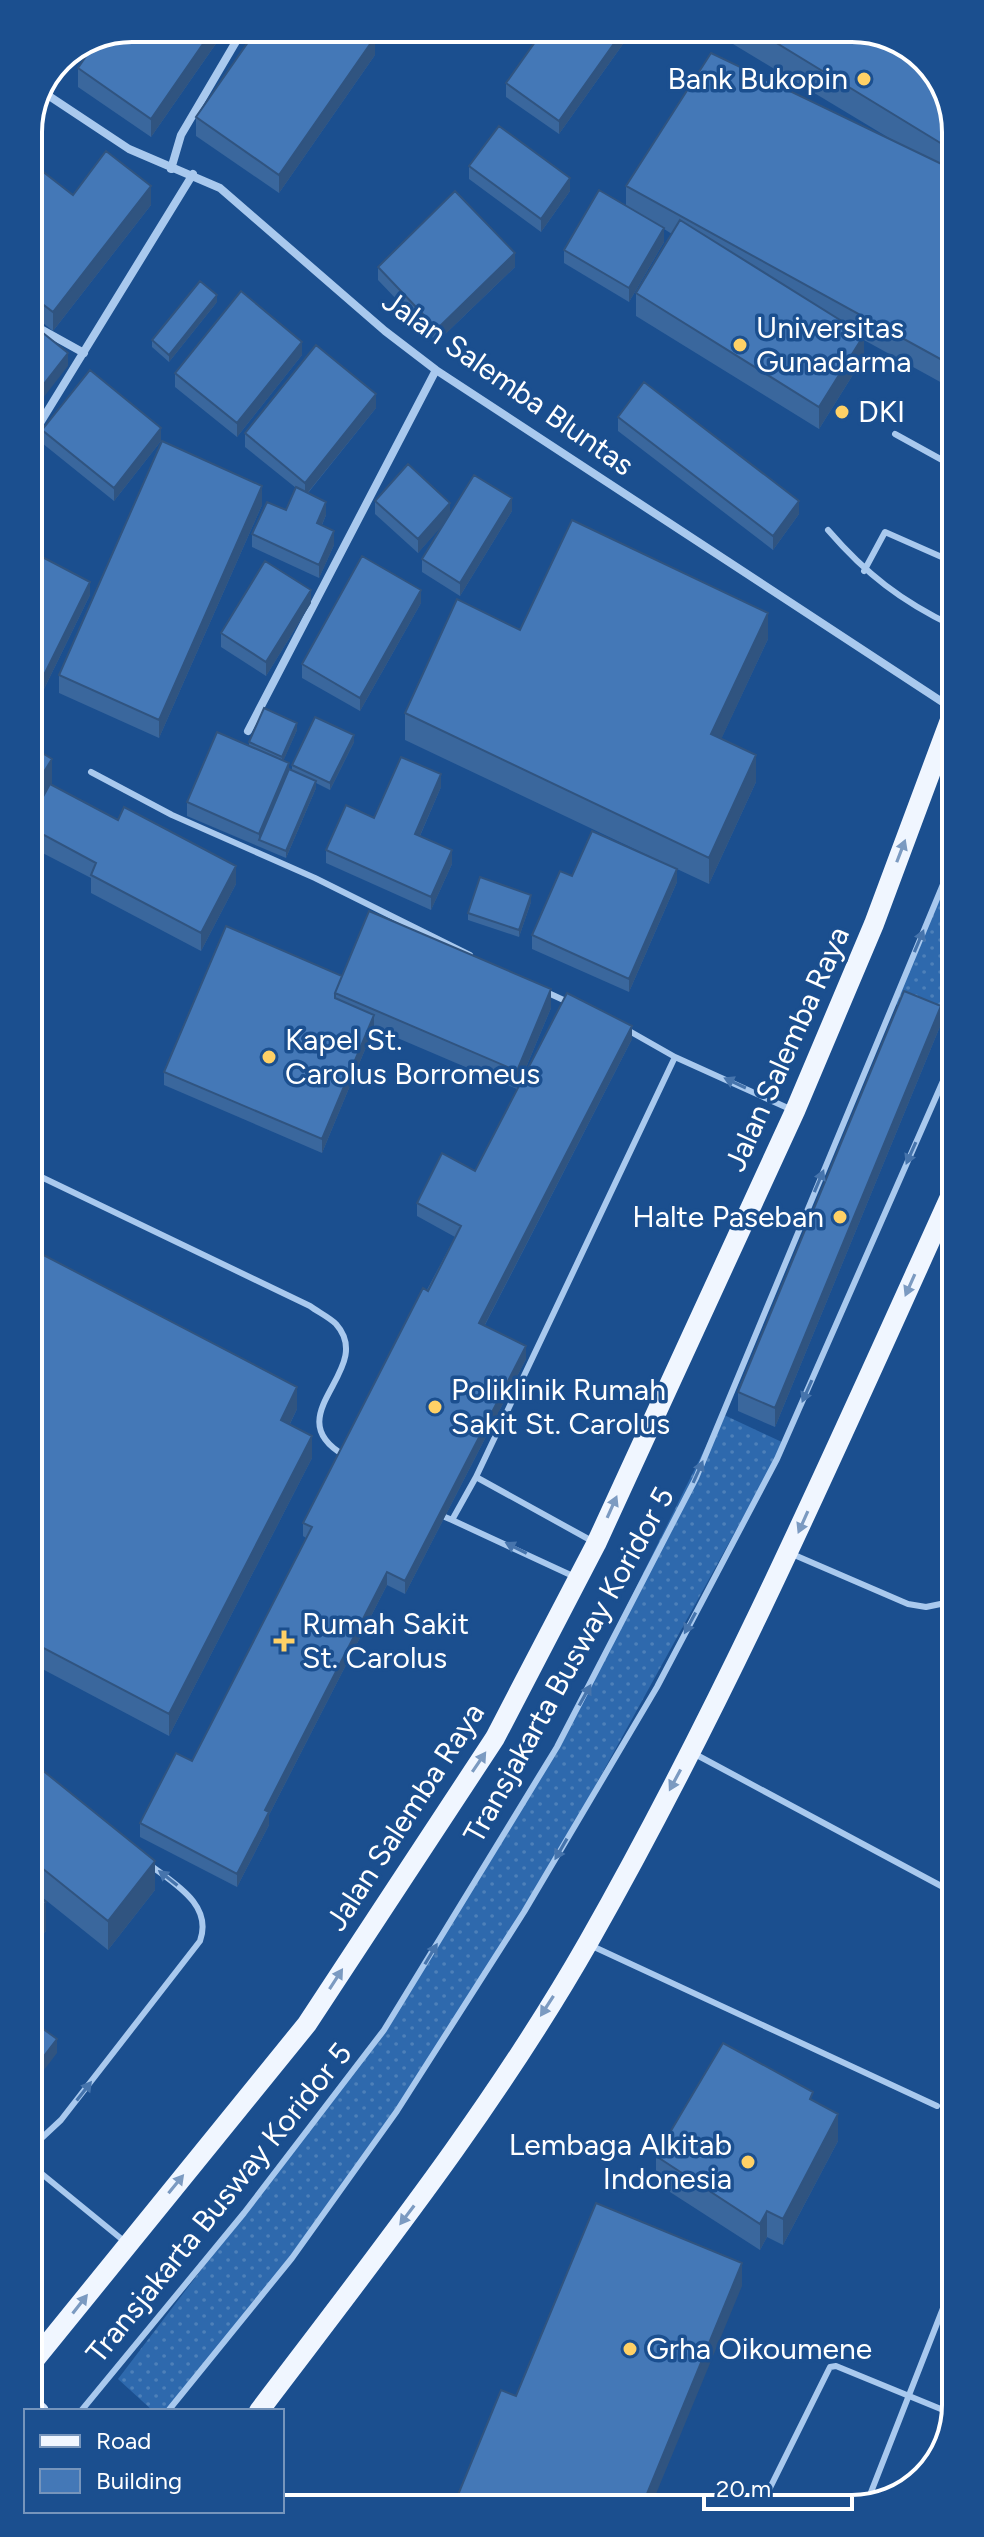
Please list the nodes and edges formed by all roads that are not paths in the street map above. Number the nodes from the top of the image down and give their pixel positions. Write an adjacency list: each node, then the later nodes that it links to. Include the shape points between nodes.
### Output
1 (236, 42): 3 (street, via 181,135)
2 (50, 96): 3 (street, Jalan Salemba Bluntas, via 129,149)
3 (171, 169): 4 (street, Jalan Salemba Bluntas)
4 (193, 174): 6 (street); 7 (street, Jalan Salemba Bluntas, via 220,188)
5 (42, 330): 6 (street)
6 (84, 353): 8 (street)
7 (436, 370): 15 (street, Jalan Salemba Bluntas); 16 (street)
8 (42, 420)
9 (895, 434): 10 (lane)
10 (942, 460)
11 (828, 530): 13 (lane)
12 (942, 557): 13 (lane, via 885,532)
13 (864, 571): 14 (lane)
14 (942, 621)
15 (942, 703)
16 (248, 731)
17 (942, 740): 26 (main road, Jalan Salemba Raya, one-way to 17, via 874,924)
18 (91, 772): 20 (lane)
19 (942, 887): 46 (lane, Transjakarta Busway Koridor 5, one-way to 19, via 244,2213 384,2030 557,1747 696,1478)
20 (479, 960)
21 (534, 986): 22 (lane)
22 (575, 1006)
23 (617, 1025): 24 (lane)
24 (675, 1057): 26 (lane, one-way to 24); 30 (lane)
25 (942, 1083): 47 (lane, one-way to 47, via 777,1459 657,1687 524,1912 397,2111 292,2258)
26 (795, 1111): 31 (main road, Jalan Salemba Raya, one-way to 26)
27 (42, 1177): 29 (lane, via 310,1306 336,1324 345,1347 343,1366 319,1417 319,1433 326,1445)
28 (942, 1214): 32 (main road, one-way to 32)
29 (344, 1455)
30 (476, 1477): 31 (lane); 33 (lane, one-way to 30, via 448,1519)
31 (596, 1544): 33 (main road, Jalan Salemba Raya)
32 (788, 1553): 34 (lane, via 908,1604); 35 (main road)
33 (579, 1578): 42 (main road, Jalan Salemba Raya, one-way to 33, via 307,2024 495,1738)
34 (942, 1604)
35 (691, 1752): 37 (lane); 38 (main road, one-way to 38)
36 (145, 1860): 40 (lane, one-way to 36, via 200,1941 205,1926 201,1910)
37 (942, 1886)
38 (587, 1944): 39 (lane); 48 (main road, one-way to 48, via 454,2152)
39 (937, 2106)
40 (42, 2138)
41 (42, 2174): 42 (lane)
42 (127, 2244): 44 (main road, Jalan Salemba Raya, one-way to 42)
43 (942, 2313): 45 (lane)
44 (42, 2350)
45 (911, 2396): 49 (lane); 50 (lane); 51 (lane, via 830,2367)
46 (83, 2409)
47 (170, 2409)
48 (261, 2409)
49 (942, 2409)
50 (871, 2493)
51 (766, 2495)

